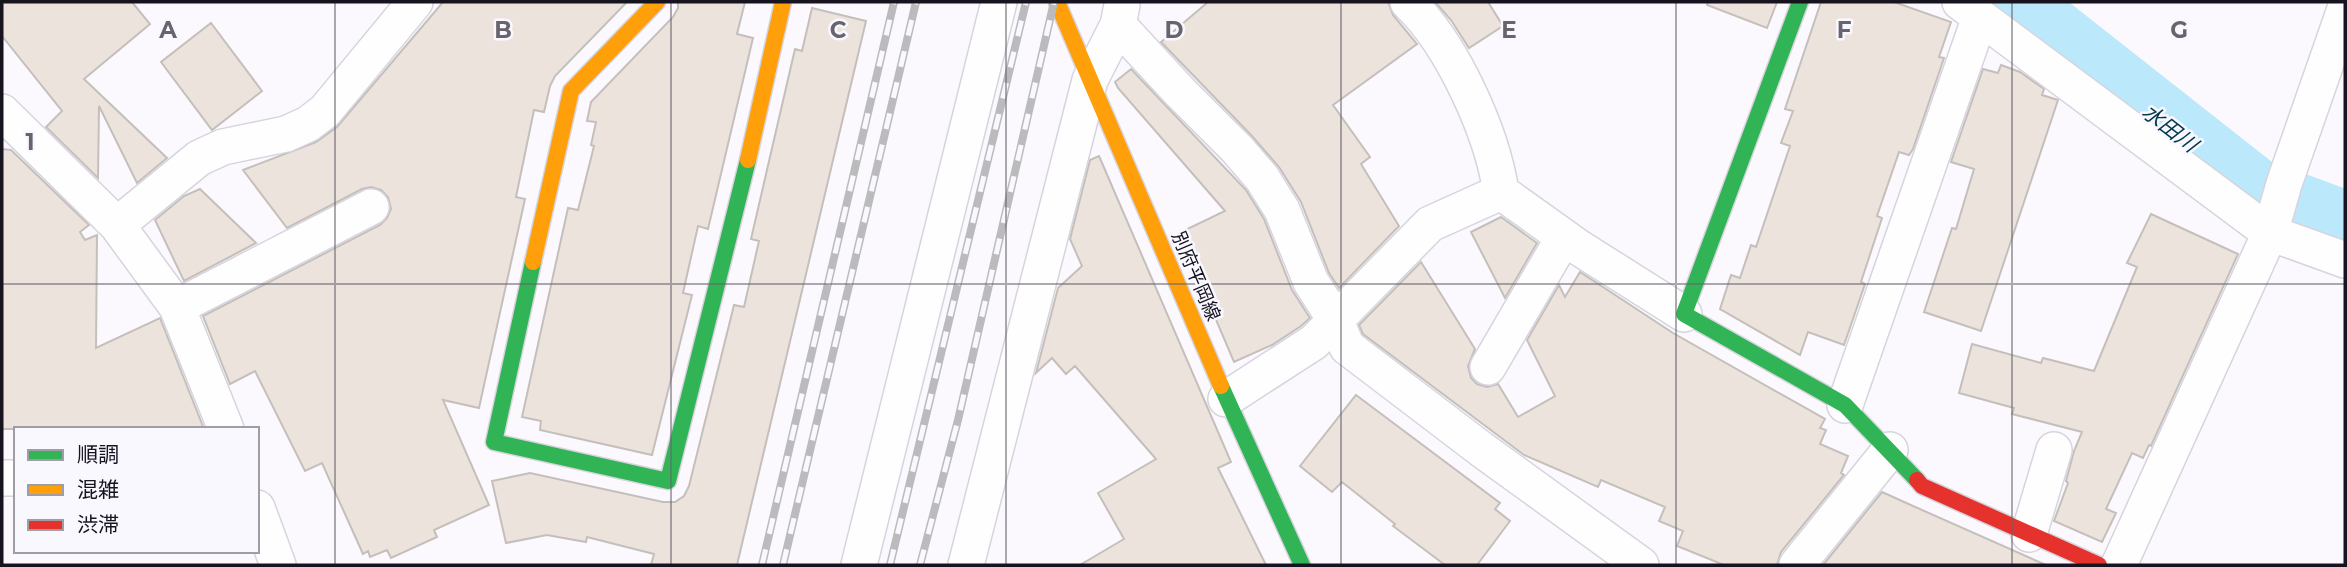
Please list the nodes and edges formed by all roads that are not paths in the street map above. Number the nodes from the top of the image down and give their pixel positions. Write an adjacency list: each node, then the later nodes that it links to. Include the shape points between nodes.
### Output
1 (415, 2): 15 (street, via 325,111 308,124 199,158)
2 (657, 2): 3 (street, via 571,91 494,442 668,481)
3 (783, 2)
4 (999, 2): 32 (street)
5 (1057, 2): 11 (street, 別府平岡線)
6 (1408, 2): 13 (street, via 1421,14 1463,82 1497,167)
7 (1800, 2): 20 (street)
8 (1970, 9): 16 (street); 24 (street)
9 (2345, 9): 16 (street)
10 (1121, 13): 11 (street); 21 (street, via 1181,93 1262,178 1282,209 1311,282)
11 (1090, 80): 23 (street, 別府平岡線); 30 (street)
12 (2, 112): 15 (street)
13 (1501, 192): 17 (street); 21 (street, via 1430,224)
14 (371, 207): 19 (street)
15 (117, 225): 19 (street)
16 (2270, 233): 18 (street); 37 (street)
17 (1564, 237): 20 (street); 22 (street)
18 (2345, 260)
19 (177, 307): 25 (street)
20 (1684, 314): 24 (street)
21 (1336, 321): 23 (street, via 1314,342); 34 (street, via 1347,347 1362,359)
22 (1488, 367)
23 (1226, 399): 33 (street, 別府平岡線)
24 (1845, 405): 26 (street)
25 (225, 427)
26 (1890, 450): 29 (street, via 1922,486); 35 (street)
27 (2054, 450): 29 (street)
28 (259, 513): 31 (street)
29 (2029, 534): 36 (street)
30 (974, 563)
31 (278, 565)
32 (859, 565)
33 (1302, 565)
34 (1642, 565)
35 (1797, 565)
36 (2099, 565)
37 (2119, 565)

